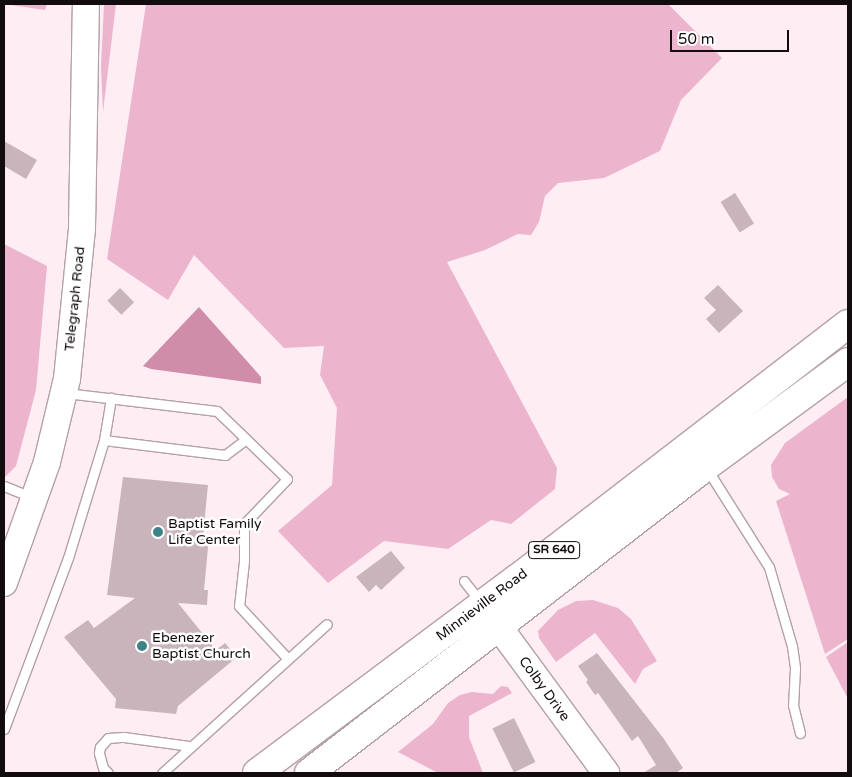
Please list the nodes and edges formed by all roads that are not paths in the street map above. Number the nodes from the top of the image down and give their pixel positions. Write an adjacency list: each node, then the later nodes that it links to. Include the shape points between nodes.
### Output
1 (86, 4): 4 (main road, Telegraph Road, via 82,228)
2 (848, 324): 13 (main road, Minnieville Road / SR 640)
3 (848, 362): 8 (main road, Minnieville Road / SR 640)
4 (64, 392): 5 (lane); 10 (main road, Telegraph Road)
5 (111, 398): 6 (lane, via 217,411); 7 (lane)
6 (246, 439): 7 (lane, via 225,455); 15 (lane, via 287,479 244,524 239,606)
7 (104, 440): 16 (lane, via 68,558)
8 (705, 467): 13 (main road, Minnieville Road / SR 640); 17 (lane, via 768,567 792,646 795,668 793,705)
9 (4, 486): 10 (lane)
10 (34, 498): 12 (main road, Telegraph Road)
11 (464, 581): 13 (lane)
12 (4, 584)
13 (490, 615): 21 (main road, Minnieville Road / SR 640); 22 (main road, Minnieville Road / SR 640); 23 (main road, Colby Drive)
14 (327, 624): 15 (lane)
15 (288, 659): 18 (lane)
16 (4, 729)
17 (800, 733)
18 (190, 746): 19 (lane, via 124,737 108,738 99,753 103,768); 20 (lane)
19 (108, 773)
20 (162, 773)
21 (257, 773)
22 (309, 773)
23 (606, 773)

